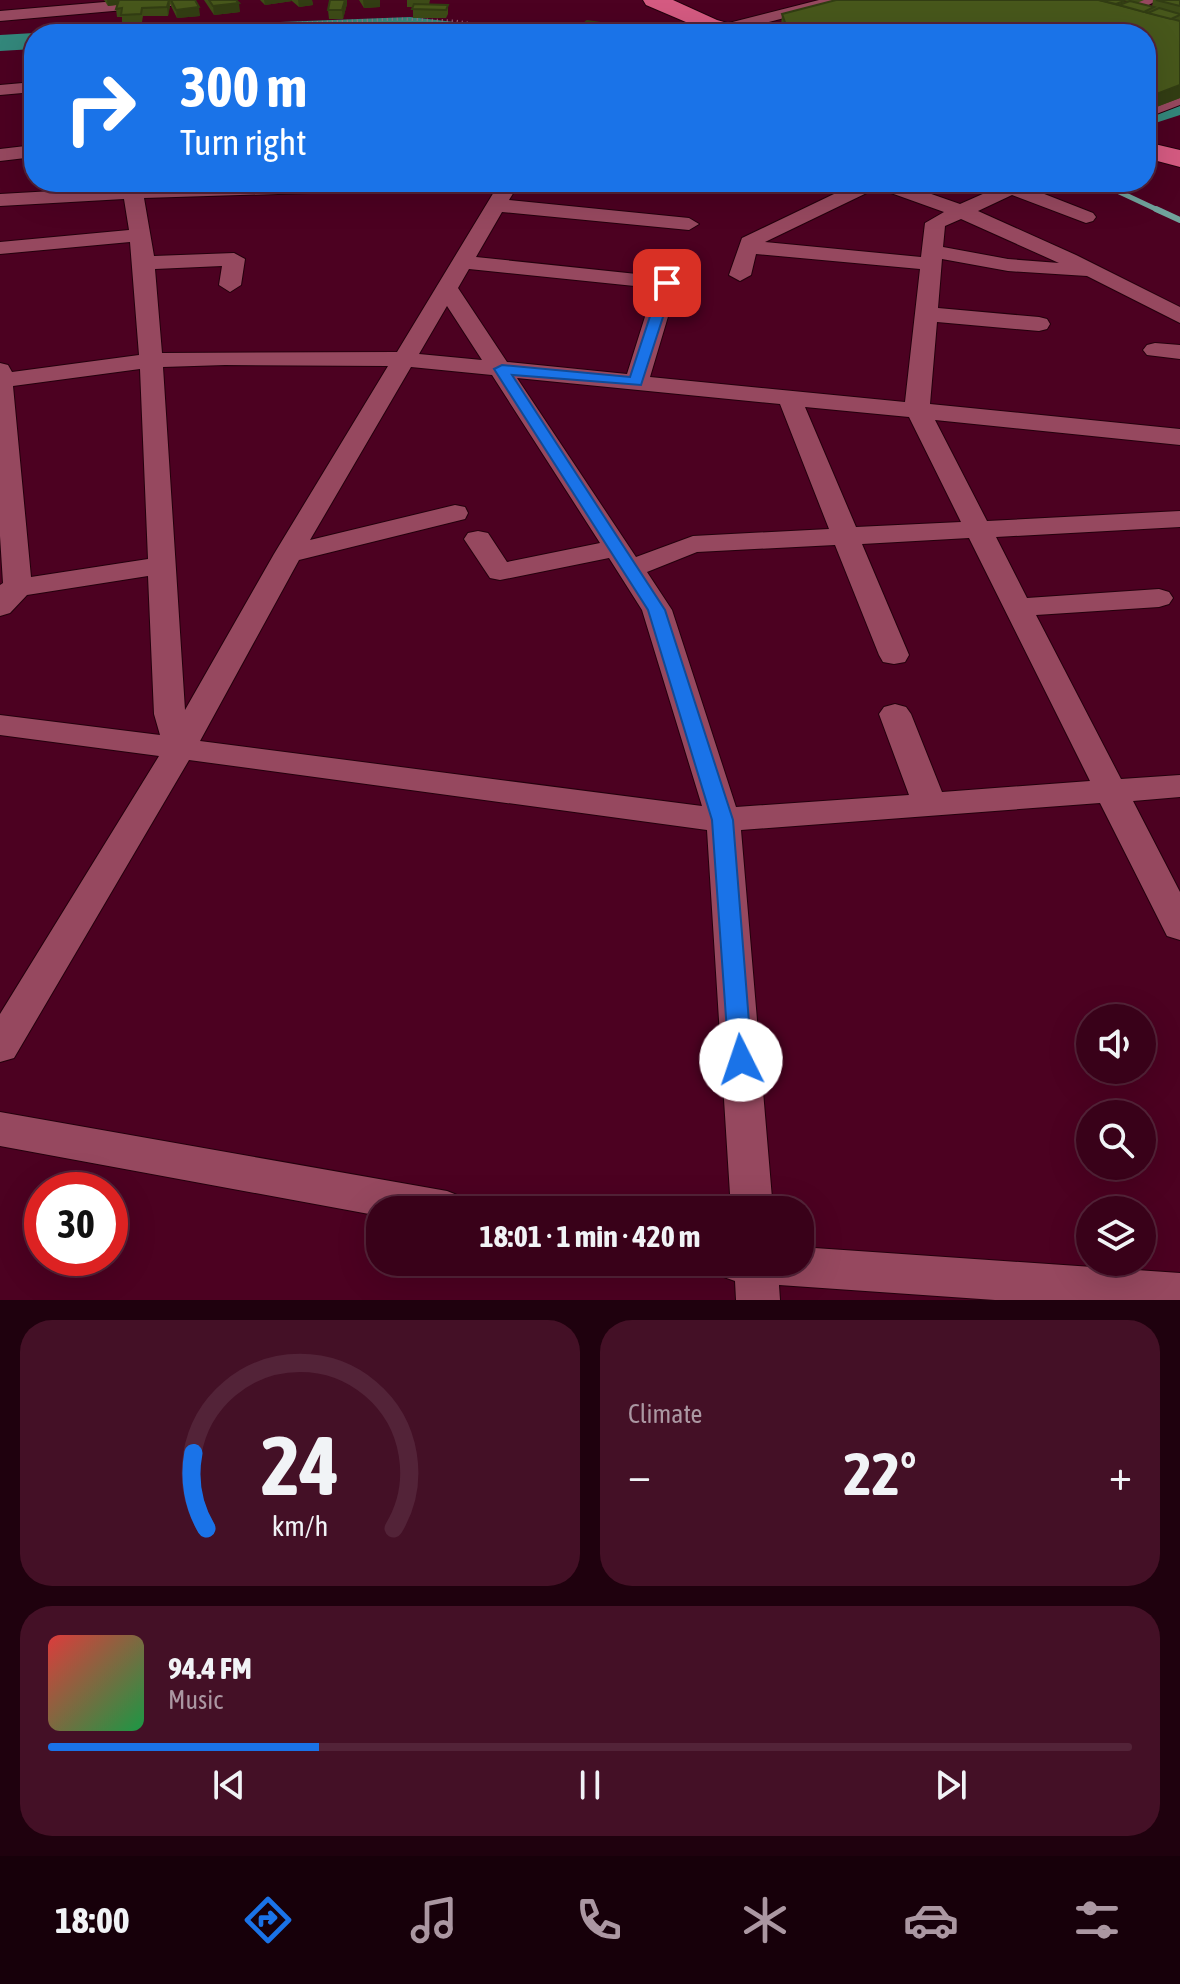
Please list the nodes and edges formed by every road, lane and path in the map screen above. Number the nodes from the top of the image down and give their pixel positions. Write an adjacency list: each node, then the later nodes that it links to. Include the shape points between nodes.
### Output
1 (181, 0): 4 (street)
2 (654, 0): 11 (highway)
3 (838, 0): 12 (street)
4 (100, 4): 7 (street); 8 (street)
5 (1127, 5): 6 (street)
6 (1150, 6)
7 (0, 16)
8 (105, 24)
9 (278, 24): 10 (path, via 401,19)
10 (474, 24)
11 (703, 24)
12 (754, 24)
13 (24, 88): 14 (street)
14 (0, 90)
15 (1180, 99): 16 (street)
16 (1156, 109)
17 (24, 152): 19 (street)
18 (1156, 153): 20 (highway)
19 (0, 155)
20 (1180, 159)
21 (97, 192): 29 (street)
22 (134, 192): 34 (street)
23 (270, 192): 31 (street)
24 (855, 192): 35 (street)
25 (906, 192): 30 (street)
26 (1002, 192): 30 (street)
27 (1034, 192): 32 (street)
28 (503, 194): 33 (street); 40 (street)
29 (4, 205)
30 (960, 210): 37 (street, via 935,223); 39 (street)
31 (267, 214)
32 (1086, 217)
33 (689, 224)
34 (140, 235): 36 (street); 38 (street)
35 (747, 247): 37 (street); 41 (street)
36 (0, 248)
37 (931, 257): 39 (street); 43 (street)
38 (144, 263): 42 (street, via 234,259); 49 (street)
39 (1096, 272): 44 (street)
40 (455, 275): 48 (street); 50 (street); 53 (street, via 667,283)
41 (740, 275)
42 (230, 285)
43 (926, 314): 45 (street); 55 (street)
44 (1180, 316)
45 (1039, 324)
46 (1155, 350): 47 (street)
47 (1180, 352)
48 (403, 359): 49 (street); 50 (street); 63 (street)
49 (151, 360): 52 (street); 65 (street)
50 (502, 369): 53 (street); 64 (street)
51 (0, 370): 52 (street)
52 (0, 381): 57 (street)
53 (636, 382): 54 (street)
54 (789, 397): 55 (street); 61 (street)
55 (917, 409): 56 (street); 60 (street)
56 (1180, 437)
57 (4, 467): 66 (street)
58 (455, 513): 63 (street)
59 (1177, 524): 60 (street)
60 (978, 529): 61 (street); 68 (street)
61 (846, 536): 64 (street, via 693,544); 69 (street)
62 (478, 539): 64 (street, via 500,572)
63 (288, 554): 72 (street)
64 (623, 559): 76 (street, via 657,610)
65 (160, 566): 66 (street); 72 (street, via 170,714)
66 (6, 596)
67 (1159, 598): 68 (street)
68 (1017, 607): 74 (street)
69 (894, 655)
70 (895, 714): 75 (street)
71 (0, 725): 72 (street)
72 (180, 748): 76 (street); 78 (street)
73 (1180, 786): 74 (street)
74 (1110, 792): 75 (street); 77 (street)
75 (930, 805): 76 (street)
76 (723, 820): 81 (street)
77 (1180, 927)
78 (0, 1047)
79 (0, 1129): 80 (street)
80 (370, 1196)
81 (751, 1196)
82 (814, 1275): 83 (street)
83 (1180, 1293)

